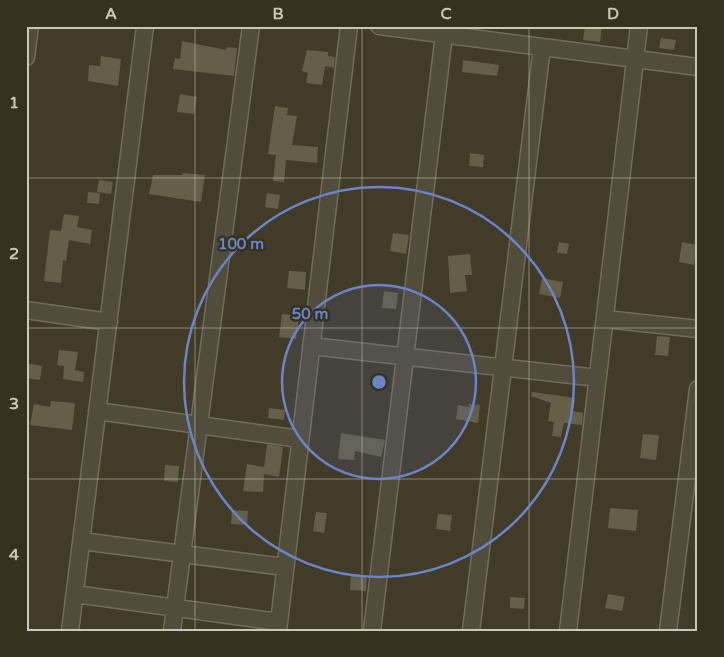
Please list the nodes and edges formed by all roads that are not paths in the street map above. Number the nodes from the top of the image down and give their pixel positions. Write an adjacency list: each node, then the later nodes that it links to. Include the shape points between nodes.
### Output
1 (30, 26): 9 (street)
2 (145, 26): 14 (street)
3 (251, 26): 22 (street)
4 (349, 26): 16 (street)
5 (379, 26): 7 (street)
6 (639, 26): 10 (street)
7 (444, 30): 8 (street); 17 (street)
8 (542, 47): 10 (street); 18 (street)
9 (26, 57)
10 (635, 59): 11 (street); 13 (street)
11 (698, 68)
12 (26, 310): 14 (street)
13 (605, 319): 15 (street); 19 (street)
14 (109, 322): 21 (street)
15 (698, 329)
16 (311, 346): 17 (street); 23 (street)
17 (405, 356): 18 (street); 32 (street)
18 (504, 368): 19 (street); 33 (street)
19 (598, 378): 34 (street)
20 (698, 389): 35 (street)
21 (98, 411): 22 (street); 24 (street)
22 (198, 425): 23 (street); 25 (street)
23 (300, 439): 26 (street)
24 (81, 541): 25 (street); 27 (street)
25 (182, 554): 26 (street); 28 (street)
26 (285, 567): 29 (street)
27 (75, 594): 28 (street); 30 (street)
28 (175, 607): 29 (street); 31 (street)
29 (278, 626)
30 (70, 631)
31 (172, 631)
32 (372, 631)
33 (472, 631)
34 (568, 631)
35 (668, 631)

